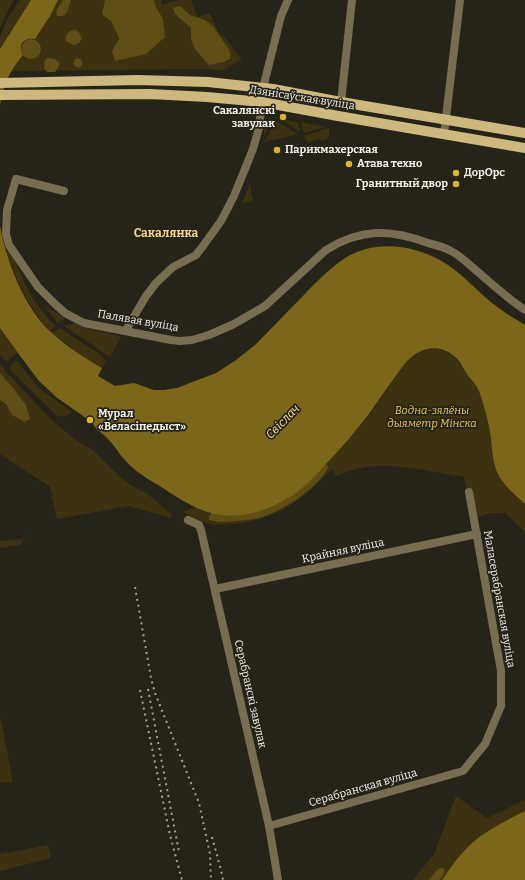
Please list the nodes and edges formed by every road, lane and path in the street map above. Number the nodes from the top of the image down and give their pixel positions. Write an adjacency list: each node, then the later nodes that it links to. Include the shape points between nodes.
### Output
1 (288, 0): 5 (street, via 281,16)
2 (352, 0): 8 (street)
3 (460, 0): 10 (street)
4 (0, 83): 5 (main road, Дзянісаўская вуліца, via 138,80 208,82)
5 (263, 88): 8 (main road, Дзянісаўская вуліца)
6 (0, 95): 7 (main road, Дзянісаўская вуліца, via 150,94)
7 (262, 102): 9 (main road, Дзянісаўская вуліца); 16 (street, via 253,149 221,221 196,255 173,267 156,283)
8 (345, 102): 9 (main road); 10 (main road, Дзянісаўская вуліца)
9 (334, 115): 12 (main road, Дзянісаўская вуліца)
10 (446, 120): 11 (main road, Дзянісаўская вуліца); 12 (street)
11 (525, 133)
12 (444, 134): 13 (main road, Дзянісаўская вуліца)
13 (525, 148)
14 (64, 191): 16 (street, Палявая вуліца, via 16,179 6,217 9,244 38,287 65,313 84,323)
15 (525, 310): 16 (street, Палявая вуліца, via 451,251 418,239 376,232 349,238 326,250 265,306 209,335 180,341)
16 (126, 330)
17 (469, 492): 19 (street, Маласерабранская вуліца)
18 (188, 520): 20 (street, Серабранскі завулак, via 199,525 201,530)
19 (477, 534): 20 (street, Крайняя вуліца); 21 (street, Маласерабранская вуліца, via 501,671 501,706 485,744)
20 (215, 589): 22 (street, Серабранскі завулак)
21 (463, 771): 22 (street, Серабранская вуліца)
22 (269, 826): 23 (street, Серабранскі завулак)
23 (278, 880)

